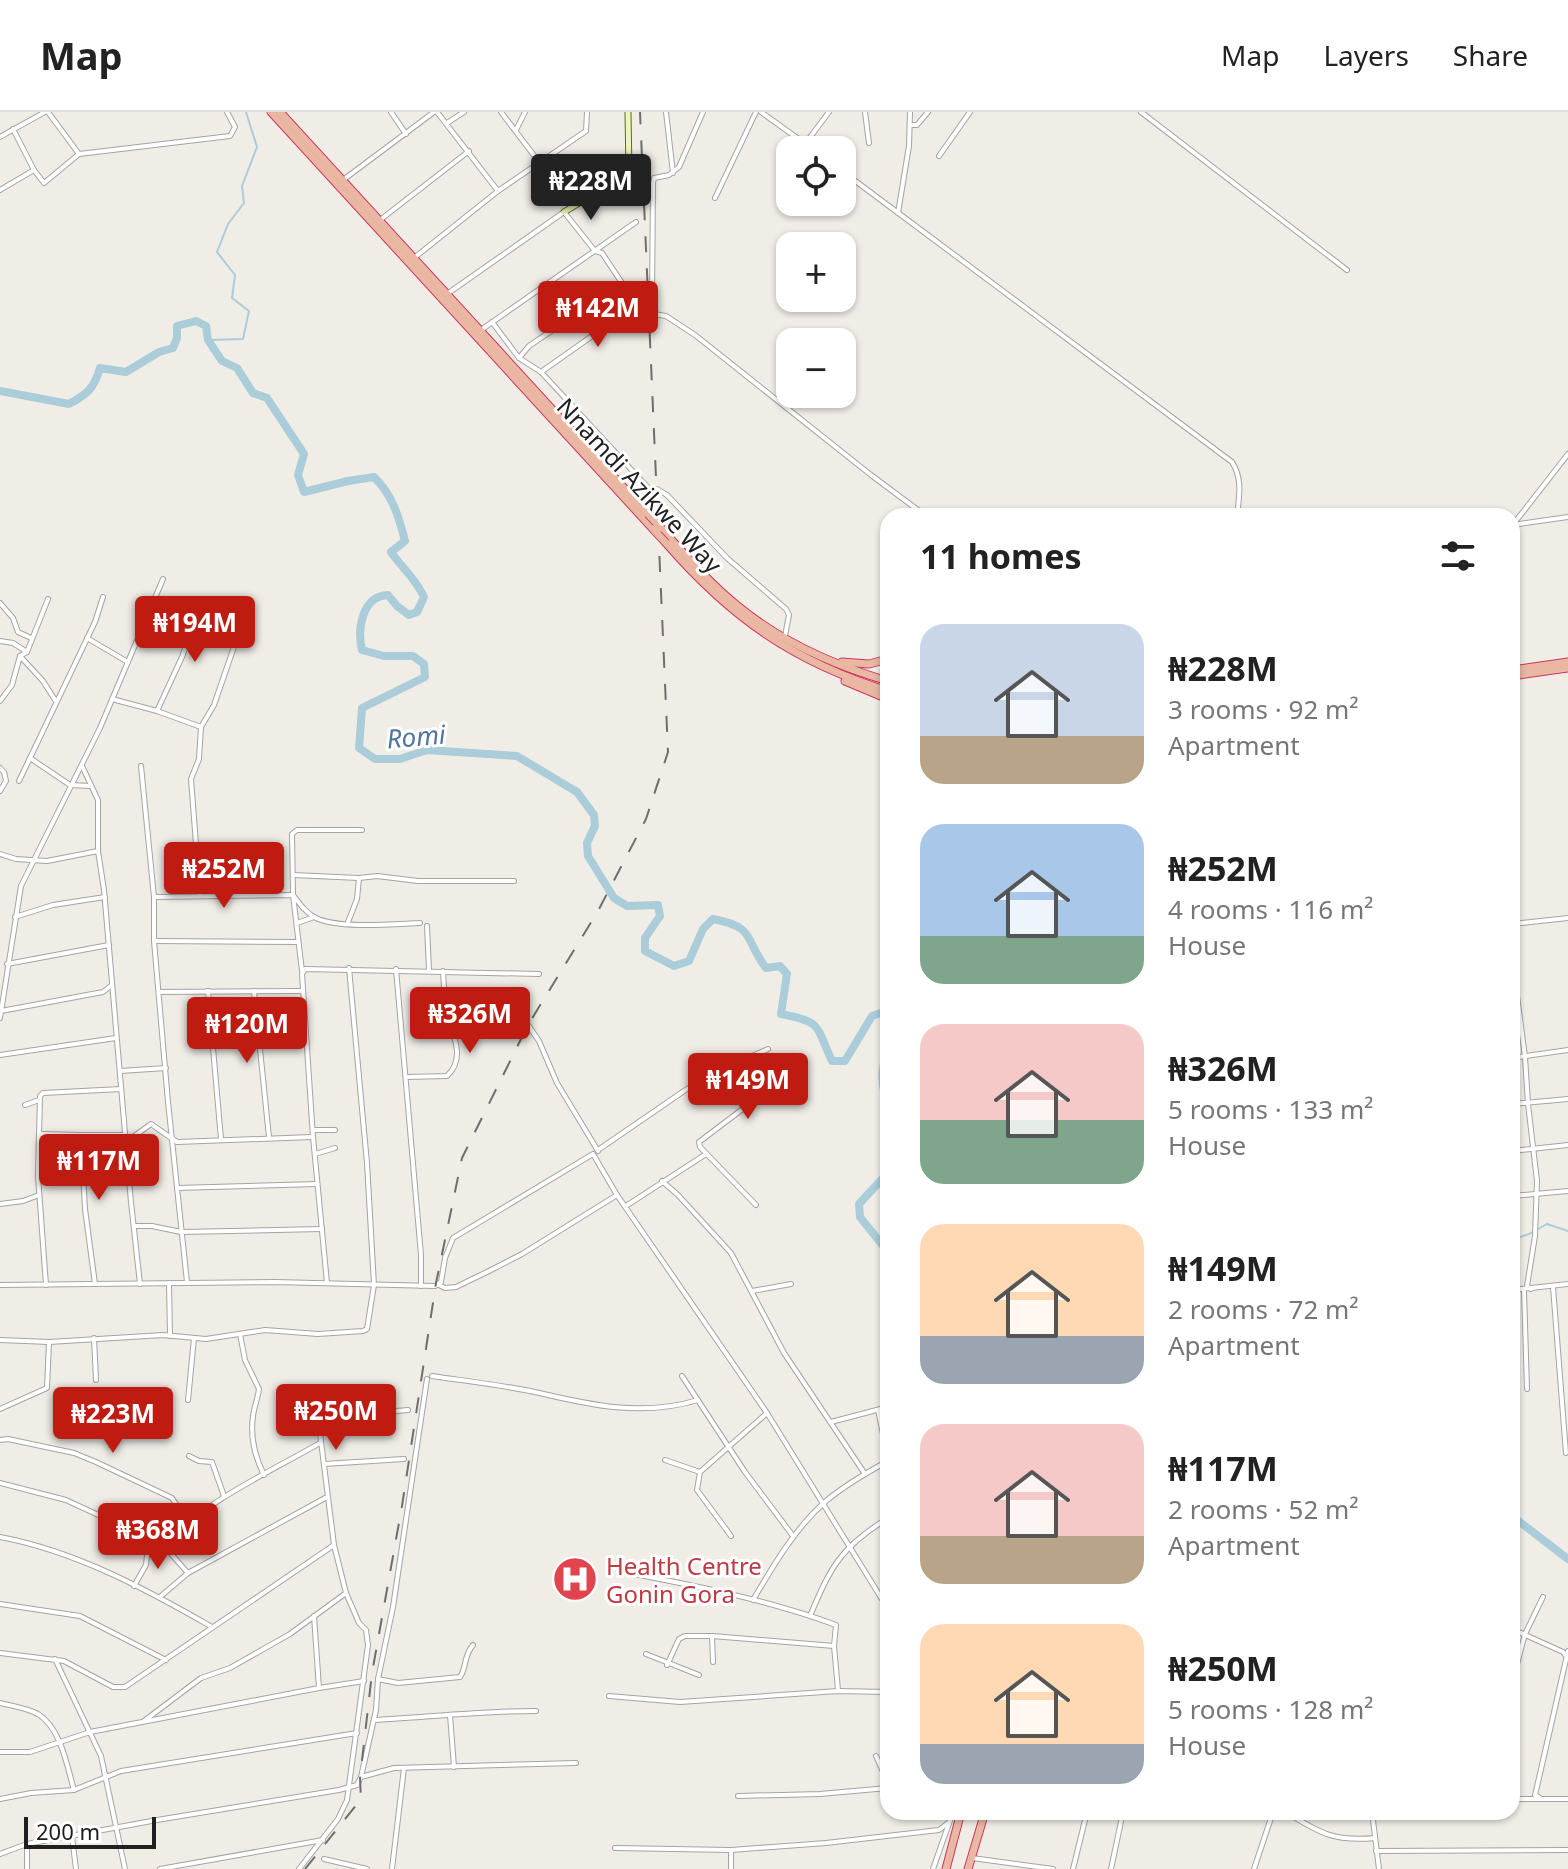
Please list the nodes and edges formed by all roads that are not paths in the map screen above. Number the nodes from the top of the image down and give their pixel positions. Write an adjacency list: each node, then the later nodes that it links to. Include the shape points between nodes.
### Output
1 (46, 112): 23 (street); 31 (street)
2 (227, 112): 31 (street, via 235,127 230,136)
3 (271, 112): 53 (highway, Nnamdi Azikwe Way)
4 (280, 112): 38 (highway, Nnamdi Azikwe Way)
5 (391, 112): 25 (street)
6 (436, 112): 21 (street); 25 (street)
7 (464, 112): 21 (street)
8 (501, 112): 24 (street)
9 (525, 112): 24 (street)
10 (587, 112): 33 (street, via 586,131)
11 (628, 112): 36 (main road)
12 (666, 112): 35 (street)
13 (703, 112): 35 (street)
14 (758, 112): 26 (street); 42 (street)
15 (829, 112): 27 (street)
16 (865, 112): 29 (street)
17 (910, 112): 22 (street)
18 (928, 112): 22 (street, via 917,125)
19 (970, 112): 32 (street)
20 (1141, 112): 49 (street)
21 (447, 123): 30 (street)
22 (910, 125): 44 (street)
23 (13, 129): 28 (street); 34 (street)
24 (516, 130): 33 (street)
25 (406, 134): 38 (street)
26 (793, 136)
27 (811, 136)
28 (0, 137)
29 (869, 143)
30 (469, 151): 41 (street); 45 (street)
31 (79, 154): 34 (street, via 44,183)
32 (939, 156)
33 (539, 162): 41 (street)
34 (34, 170): 40 (street)
35 (673, 173): 58 (street, via 658,176 653,183 654,314 695,335)
36 (628, 175): 37 (street); 43 (main road)
37 (639, 177)
38 (343, 180): 45 (highway, Nnamdi Azikwe Way)
39 (856, 182): 44 (street)
40 (0, 190)
41 (498, 191): 48 (street)
42 (715, 198)
43 (564, 212): 47 (street); 50 (street)
44 (898, 213): 59 (street, via 1232,462 1240,485)
45 (380, 220): 48 (highway, Nnamdi Azikwe Way)
46 (636, 222): 47 (street)
47 (595, 251): 52 (street); 55 (street, via 602,253 622,283)
48 (414, 258): 50 (highway, Nnamdi Azikwe Way)
49 (1347, 270)
50 (447, 294): 53 (highway, Nnamdi Azikwe Way)
51 (639, 303): 56 (street)
52 (492, 322): 54 (street); 55 (street)
53 (470, 324): 54 (highway, Nnamdi Azikwe Way); 63 (highway, Nnamdi Azikwe Way)
54 (481, 330): 63 (highway, Nnamdi Azikwe Way, bridge)
55 (519, 358): 56 (street)
56 (541, 372): 70 (street, via 652,492 666,493 727,558 786,609)
57 (1568, 454): 60 (street)
58 (915, 508)
59 (1238, 508)
60 (1520, 515)
61 (1568, 517): 62 (street)
62 (1520, 524)
63 (657, 529): 70 (highway, Nnamdi Azikwe Way, via 740,608); 76 (highway, Nnamdi Azikwe Way, bridge, via 704,586)
64 (163, 579): 68 (street)
65 (103, 597): 71 (street)
66 (48, 599): 74 (street)
67 (0, 603): 74 (street, via 18,632 31,637)
68 (152, 604): 69 (street, via 198,610); 78 (street)
69 (201, 604): 88 (street); 89 (street, via 245,615 214,705)
70 (785, 636): 73 (highway, Nnamdi Azikwe Way)
71 (87, 638): 78 (street); 86 (street)
72 (0, 641): 74 (street)
73 (796, 642): 77 (highway, via 849,664); 82 (highway, Nnamdi Azikwe Way)
74 (27, 652): 75 (street)
75 (20, 656): 86 (street); 87 (street, via 12,685)
76 (805, 659): 83 (highway, Nnamdi Azikwe Way); 84 (highway)
77 (880, 661)
78 (126, 662): 85 (street)
79 (1568, 665): 80 (highway); 81 (highway)
80 (1520, 669)
81 (1520, 674)
82 (880, 678)
83 (880, 688)
84 (880, 696)
85 (111, 699): 88 (street); 91 (street)
86 (55, 700): 90 (street)
87 (0, 701)
88 (157, 711): 89 (street)
89 (201, 727): 106 (street, via 199,759 191,779)
90 (30, 758): 94 (street); 95 (street)
91 (81, 764): 95 (street); 96 (street)
92 (141, 766): 108 (street)
93 (0, 768): 97 (street, via 6,781)
94 (19, 781)
95 (70, 785): 96 (street); 101 (street)
96 (91, 786): 99 (street, via 99,806)
97 (0, 791)
98 (362, 830): 102 (street, via 294,831)
99 (98, 851): 101 (street); 107 (street)
100 (0, 854): 101 (street)
101 (34, 861): 109 (street, via 21,886)
102 (293, 875): 103 (street); 105 (street)
103 (359, 878): 104 (street); 113 (street)
104 (514, 881)
105 (293, 895): 106 (street); 110 (street); 112 (street)
106 (200, 896): 108 (street)
107 (105, 897): 109 (street); 119 (street)
108 (154, 897): 117 (street)
109 (15, 917): 120 (street)
110 (314, 917): 112 (street); 113 (street)
111 (1568, 918): 115 (street)
112 (297, 923): 118 (street)
113 (348, 923): 114 (street)
114 (420, 923)
115 (1520, 923)
116 (427, 926): 123 (street)
117 (154, 941): 118 (street); 132 (street)
118 (298, 942): 125 (street)
119 (109, 945): 120 (street); 127 (street)
120 (7, 964): 134 (street)
121 (349, 968): 122 (street); 125 (street, via 309,967); 196 (street)
122 (396, 969): 123 (street); 148 (street)
123 (429, 970): 124 (street)
124 (443, 971): 126 (street); 135 (street)
125 (302, 974): 130 (street)
126 (539, 974)
127 (112, 985): 131 (street); 133 (street)
128 (208, 991): 129 (street); 132 (street); 163 (street)
129 (254, 991): 130 (street); 161 (street)
130 (303, 991): 156 (street)
131 (103, 992): 133 (street); 134 (street)
132 (160, 992): 146 (street)
133 (113, 1000): 140 (street)
134 (1, 1011): 136 (street)
135 (448, 1016): 137 (street); 138 (street)
136 (0, 1018)
137 (462, 1018): 138 (street); 170 (street, via 528,1025)
138 (453, 1029): 148 (street, via 458,1046 451,1073)
139 (1520, 1034): 145 (street)
140 (117, 1038): 143 (street); 147 (street)
141 (768, 1049): 170 (street, via 710,1075)
142 (1568, 1050): 145 (street)
143 (0, 1055)
144 (1520, 1057): 145 (street)
145 (1525, 1057): 154 (street)
146 (166, 1068): 147 (street); 165 (street)
147 (120, 1071): 149 (street)
148 (406, 1077): 198 (street)
149 (121, 1089): 152 (street, via 43,1093); 160 (street)
150 (775, 1090): 172 (street, via 702,1138 699,1145)
151 (1568, 1099): 154 (street)
152 (39, 1100): 155 (street); 158 (street)
153 (1520, 1104): 154 (street)
154 (1528, 1104): 168 (street)
155 (25, 1105)
156 (313, 1130): 157 (street); 162 (street)
157 (335, 1130)
158 (40, 1134): 159 (street); 177 (street)
159 (81, 1135): 160 (street); 190 (street)
160 (125, 1135): 164 (street)
161 (269, 1137): 162 (street); 163 (street)
162 (313, 1137): 171 (street)
163 (221, 1139): 165 (street)
164 (126, 1142): 165 (street, via 151,1124); 184 (street)
165 (175, 1142): 175 (street)
166 (1568, 1145): 168 (street)
167 (335, 1148): 171 (street)
168 (1534, 1149): 169 (street); 180 (street)
169 (1520, 1150)
170 (595, 1152): 178 (street); 197 (street, via 453,1238)
171 (315, 1154): 174 (street)
172 (706, 1154): 173 (street); 182 (street)
173 (662, 1181): 183 (street); 201 (street, via 731,1253)
174 (317, 1184): 175 (street); 185 (street)
175 (177, 1188): 186 (street)
176 (1568, 1191): 180 (street)
177 (39, 1195): 181 (street); 195 (street)
178 (617, 1195): 183 (street); 197 (street, via 489,1271 456,1287)
179 (1520, 1196): 180 (street)
180 (1536, 1196): 200 (street, via 1527,1286)
181 (0, 1204)
182 (756, 1205)
183 (626, 1206): 219 (street)
184 (134, 1226): 186 (street); 191 (street)
185 (322, 1229): 186 (street); 189 (street)
186 (181, 1232): 187 (street)
187 (187, 1282): 188 (street); 189 (street)
188 (169, 1283): 191 (street); 205 (street)
189 (327, 1283): 196 (street)
190 (95, 1284): 191 (street); 195 (street)
191 (140, 1284)
192 (791, 1284): 201 (street)
193 (1568, 1284): 199 (street)
194 (0, 1285): 195 (street)
195 (46, 1285)
196 (374, 1285): 198 (street); 204 (street, via 369,1325 363,1331)
197 (439, 1285): 198 (street)
198 (421, 1286)
199 (1553, 1287): 200 (street); 226 (street)
200 (1531, 1289): 203 (street)
201 (752, 1291): 222 (street, via 784,1353)
202 (1520, 1291): 203 (street)
203 (1524, 1291): 212 (street)
204 (240, 1334): 207 (street); 234 (street, via 259,1389 253,1440)
205 (170, 1336): 206 (street); 207 (street)
206 (94, 1338): 209 (street); 211 (street)
207 (194, 1338): 214 (street)
208 (0, 1340): 209 (street)
209 (49, 1342): 216 (street, via 47,1388)
210 (682, 1376): 215 (street)
211 (96, 1380)
212 (1527, 1389)
213 (315, 1393): 220 (street)
214 (188, 1400)
215 (698, 1400): 225 (street); 274 (street, via 670,1407 597,1407 536,1392 430,1378)
216 (0, 1409)
217 (408, 1410): 220 (street)
218 (878, 1410): 221 (street); 222 (street)
219 (767, 1413): 225 (street); 238 (street)
220 (316, 1418): 224 (street)
221 (880, 1420)
222 (831, 1422): 233 (street)
223 (0, 1440): 239 (street, via 96,1462 172,1498)
224 (320, 1443): 230 (street); 234 (street)
225 (728, 1444): 232 (street); 242 (street)
226 (1566, 1453)
227 (189, 1456): 236 (street, via 212,1462)
228 (404, 1459): 230 (street)
229 (665, 1460): 232 (street)
230 (324, 1464): 237 (street)
231 (880, 1465): 233 (street)
232 (700, 1472): 241 (street, via 697,1490)
233 (865, 1474): 238 (street)
234 (264, 1475): 236 (street)
235 (0, 1483): 244 (street, via 66,1500)
236 (224, 1496): 239 (street)
237 (327, 1497): 246 (street); 248 (street)
238 (823, 1503): 242 (street); 247 (street)
239 (187, 1521): 245 (street)
240 (880, 1524): 247 (street)
241 (731, 1536)
242 (793, 1536): 255 (street)
243 (0, 1537): 250 (street, via 65,1555)
244 (152, 1540): 245 (street); 250 (street)
245 (163, 1545): 248 (street)
246 (334, 1545): 251 (street); 259 (street)
247 (849, 1546): 252 (street); 258 (street, via 836,1559)
248 (188, 1573): 253 (street)
249 (634, 1574): 255 (street)
250 (134, 1586): 253 (street)
251 (346, 1593): 257 (street); 275 (street, via 368,1638)
252 (880, 1596)
253 (160, 1597): 259 (street)
254 (1543, 1597): 261 (street)
255 (753, 1600): 258 (street)
256 (0, 1604): 270 (street, via 80,1616)
257 (314, 1616): 276 (street); 284 (street, via 230,1668 201,1678)
258 (810, 1616): 264 (street, via 837,1626)
259 (212, 1627): 270 (street)
260 (1520, 1632): 261 (street)
261 (1525, 1634): 267 (street); 268 (street)
262 (712, 1636): 264 (street); 271 (street); 272 (street, via 680,1637)
263 (473, 1645): 274 (street, via 460,1677 398,1683)
264 (834, 1646): 277 (street)
265 (0, 1653): 269 (street)
266 (646, 1654): 272 (street)
267 (1520, 1655)
268 (1567, 1655): 300 (street, via 1535,1795)
269 (55, 1659): 270 (street, via 120,1688); 285 (street)
270 (166, 1660)
271 (713, 1662)
272 (667, 1665): 273 (street)
273 (699, 1675)
274 (378, 1679): 283 (street)
275 (364, 1681): 276 (street); 286 (street)
276 (319, 1688): 284 (street)
277 (838, 1691): 278 (street); 279 (street, via 680,1702)
278 (880, 1692)
279 (609, 1696)
280 (0, 1703): 287 (street, via 37,1714)
281 (536, 1711): 282 (street)
282 (450, 1715): 283 (street); 292 (street)
283 (374, 1720): 294 (street)
284 (142, 1722): 285 (street)
285 (90, 1732): 287 (street); 295 (street)
286 (357, 1733): 295 (street, via 121,1771); 296 (street)
287 (60, 1744): 288 (street); 298 (street)
288 (0, 1752)
289 (876, 1756): 291 (street)
290 (576, 1763): 292 (street)
291 (880, 1765)
292 (454, 1767): 293 (street)
293 (404, 1768): 294 (street); 331 (street)
294 (361, 1777): 296 (street)
295 (105, 1778): 298 (street); 313 (street)
296 (350, 1787): 313 (street); 316 (street)
297 (880, 1789): 299 (street)
298 (74, 1790): 301 (street)
299 (738, 1796)
300 (1540, 1798): 302 (street); 303 (street)
301 (0, 1799)
302 (1520, 1799)
303 (1568, 1799)
304 (951, 1820): 312 (street)
305 (954, 1820): 334 (highway)
306 (983, 1820): 323 (highway)
307 (1085, 1820): 337 (street)
308 (1121, 1820): 338 (street)
309 (1270, 1820): 339 (street)
310 (1299, 1820): 315 (street, via 1326,1836)
311 (1373, 1820): 315 (street)
312 (948, 1823): 319 (street, via 939,1830); 333 (street)
313 (116, 1829): 314 (street); 327 (street)
314 (72, 1837): 317 (street); 326 (street)
315 (1375, 1838): 321 (street)
316 (323, 1840): 328 (street); 329 (street)
317 (27, 1844): 322 (street); 325 (street)
318 (615, 1848): 319 (street)
319 (731, 1850): 332 (street)
320 (1568, 1850): 321 (street)
321 (1376, 1851): 340 (street)
322 (0, 1854)
323 (972, 1857): 335 (highway); 336 (street)
324 (324, 1859): 330 (street)
325 (27, 1869)
326 (76, 1869)
327 (125, 1869)
328 (160, 1869)
329 (299, 1869)
330 (367, 1869)
331 (392, 1869)
332 (731, 1869)
333 (933, 1869)
334 (946, 1869)
335 (968, 1869)
336 (1053, 1869)
337 (1073, 1869)
338 (1111, 1869)
339 (1254, 1869)
340 (1379, 1869)

